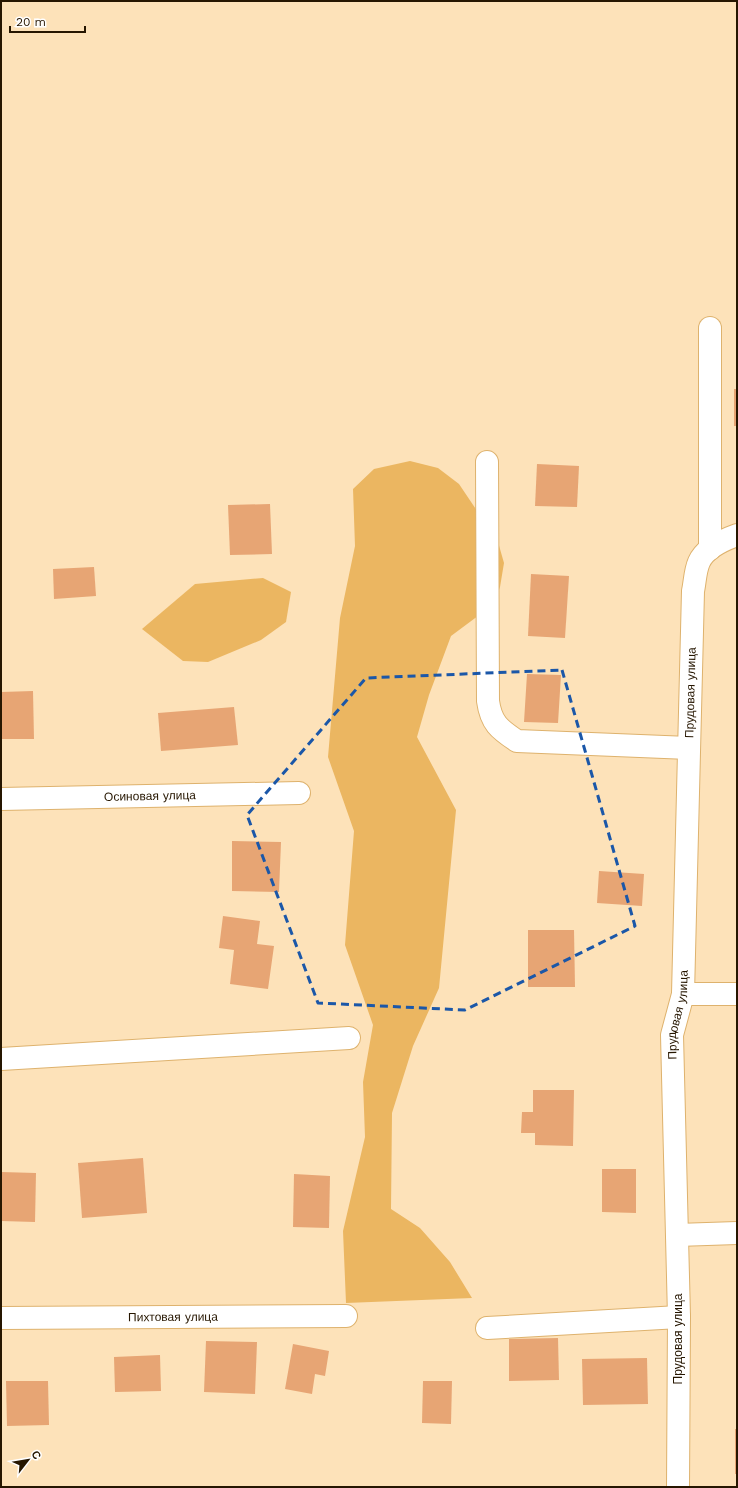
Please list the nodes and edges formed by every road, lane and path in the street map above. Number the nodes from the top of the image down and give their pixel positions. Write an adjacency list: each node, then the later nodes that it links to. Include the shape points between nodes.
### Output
1 (710, 328): 4 (street)
2 (487, 462): 5 (street, via 488,701 490,715 500,730 517,741)
3 (737, 536): 4 (street, via 723,540)
4 (710, 549): 5 (street, Прудовая улица, via 699,562 693,591)
5 (689, 748): 8 (street, Прудовая улица)
6 (299, 793): 7 (street, Осиновая улица)
7 (1, 800)
8 (683, 994): 9 (street); 13 (street, Прудовая улица, via 672,1035)
9 (737, 994)
10 (349, 1038): 11 (street)
11 (1, 1059)
12 (737, 1233): 13 (street)
13 (677, 1235): 15 (street, Прудовая улица)
14 (346, 1316): 16 (street, Пихтовая улица)
15 (679, 1317): 17 (street); 18 (street, Прудовая улица)
16 (1, 1318)
17 (487, 1328)
18 (678, 1487)

